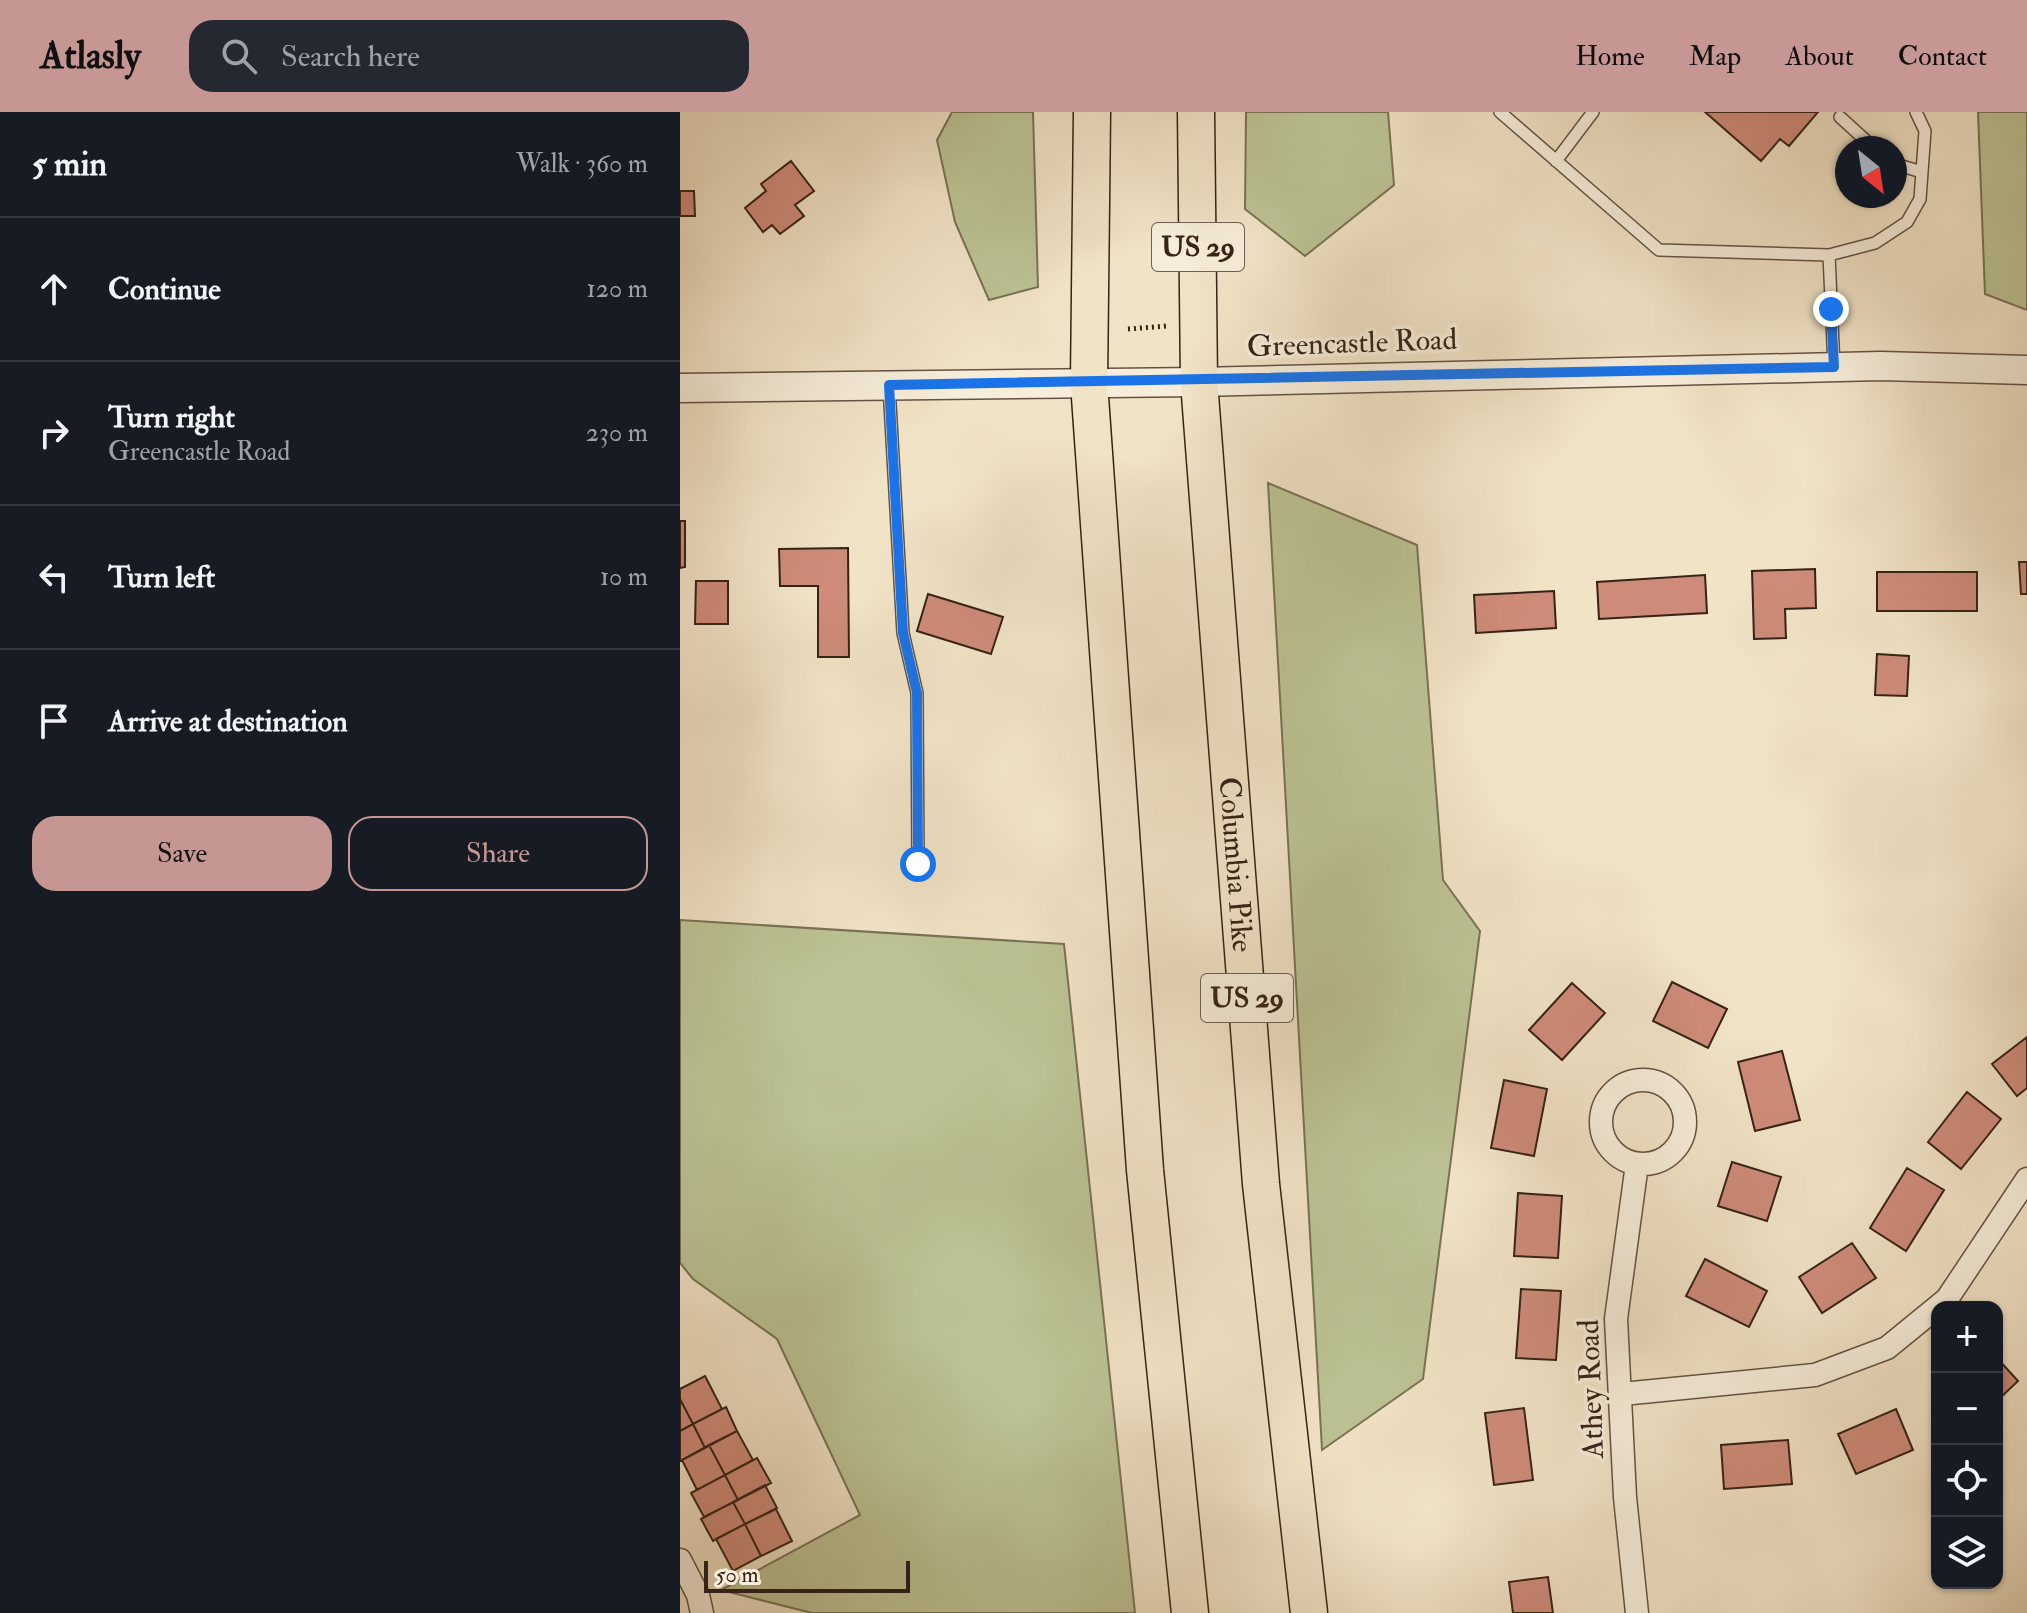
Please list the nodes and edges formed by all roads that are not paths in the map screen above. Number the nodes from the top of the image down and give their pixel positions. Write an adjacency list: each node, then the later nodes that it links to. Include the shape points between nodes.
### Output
1 (1092, 112): 15 (highway)
2 (1196, 112): 14 (highway, Columbia Pike / US 29)
3 (1500, 112): 8 (lane)
4 (1593, 112): 8 (lane)
5 (1916, 112): 10 (lane, via 1925,131)
6 (1840, 117): 7 (lane)
7 (1861, 136)
8 (1556, 161): 11 (lane, via 1659,250)
9 (1907, 168): 10 (lane)
10 (1922, 172): 11 (lane, via 1920,199 1907,222 1875,243)
11 (1829, 255): 12 (lane)
12 (1834, 367): 13 (street, Greencastle Road); 14 (street, Greencastle Road)
13 (2027, 370)
14 (1199, 382): 15 (street, Greencastle Road); 25 (highway, Columbia Pike / US 29, via 1261,1184)
15 (1089, 383): 16 (street, Greencastle Road); 24 (highway, via 1145,1170)
16 (889, 385): 17 (street, Greencastle Road); 18 (lane, via 903,633 917,693)
17 (680, 388)
18 (918, 864)
19 (1637, 1164): 21 (street, Athey Road, via 1616,1319)
20 (2027, 1179): 21 (street, via 1947,1299 1887,1348 1815,1375)
21 (1622, 1394): 26 (street, Athey Road, via 1625,1497)
22 (680, 1560): 23 (street)
23 (702, 1613)
24 (1190, 1613)
25 (1309, 1613)
26 (1637, 1613)

